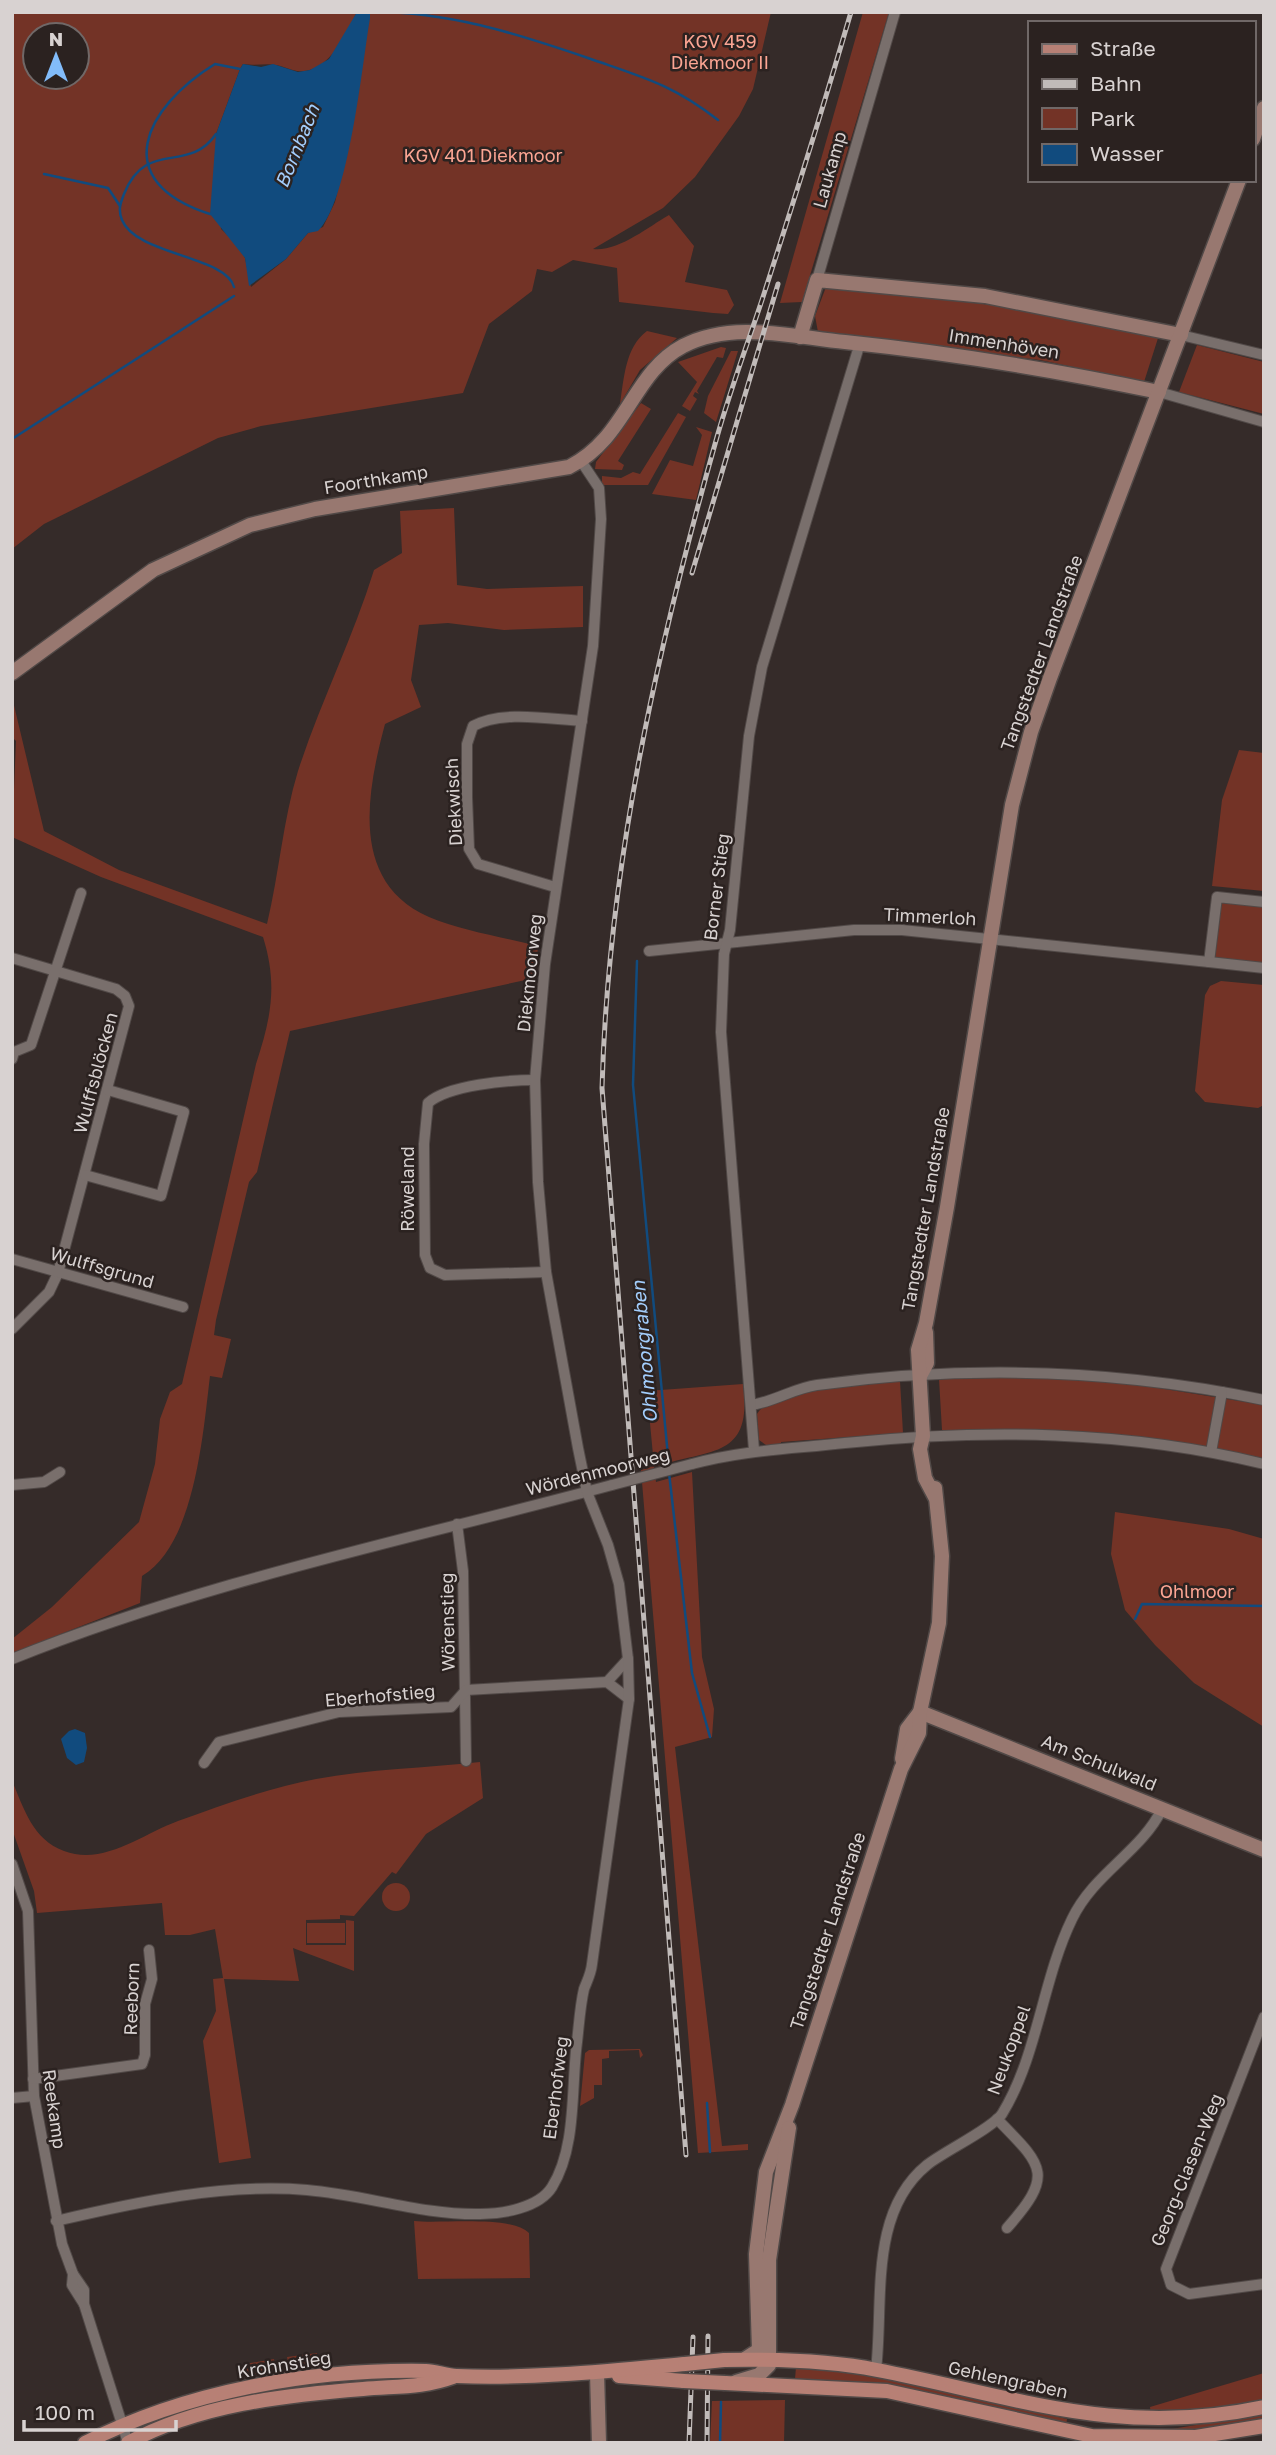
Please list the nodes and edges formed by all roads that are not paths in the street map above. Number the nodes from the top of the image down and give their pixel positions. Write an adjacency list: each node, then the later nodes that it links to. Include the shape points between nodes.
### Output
1 (894, 12): 5 (street, Laukamp)
2 (1264, 108): 3 (street)
3 (1255, 133)
4 (1238, 182): 7 (street, Tangstedter Landstraße)
5 (817, 280): 7 (street, via 985,296); 8 (street, Laukamp)
6 (733, 332): 8 (street, Immenhöven); 13 (street, Foorthkamp, via 700,338 670,355 651,374 613,431)
7 (1181, 335): 10 (street); 11 (street, Tangstedter Landstraße)
8 (800, 337): 9 (street, Immenhöven)
9 (860, 344): 11 (street, Immenhöven, via 1055,370); 20 (street, Borner Stieg, via 757,685)
10 (1264, 355)
11 (1159, 392): 12 (street, Immenhöven); 19 (street, Tangstedter Landstraße, via 1031,732 1012,805)
12 (1264, 422)
13 (581, 461): 14 (street, Foorthkamp, via 569,467 315,509 250,525 153,570); 15 (street, Diekmoorweg, via 599,488 601,519 593,646)
14 (12, 673)
15 (582, 721): 16 (street, Diekmoorweg); 16 (street, Diekwisch, via 498,718 473,726 467,744 469,849 473,857 478,864)
16 (555, 887): 27 (street, Diekmoorweg)
17 (81, 893): 25 (street)
18 (1264, 902): 23 (street, via 1217,897)
19 (990, 937): 20 (street, Timmerloh, via 867,930); 23 (street, Timmerloh); 35 (street, Tangstedter Landstraße, via 926,1323 927,1363)
20 (728, 941): 21 (street, Timmerloh); 38 (street, Borner Stieg, via 720,1031)
21 (649, 951)
22 (12, 958): 25 (street, Wulffsblöcken)
23 (1209, 962): 24 (street, Timmerloh)
24 (1264, 968)
25 (54, 970): 26 (street, via 31,1045 14,1052); 28 (street, Wulffsblöcken, via 125,996 129,1016)
26 (12, 1059)
27 (535, 1080): 31 (street, Diekmoorweg); 31 (street, Röweland, via 474,1087 428,1103 425,1255 430,1268 445,1275)
28 (108, 1090): 29 (street, Wulffsblöcken); 29 (street, via 184,1112 161,1196)
29 (85, 1175): 32 (street, Wulffsblöcken)
30 (12, 1259): 32 (street, Wulffsgrund)
31 (545, 1272): 45 (street, Diekmoorweg)
32 (58, 1273): 33 (street, Wulffsgrund); 34 (street, via 49,1292)
33 (183, 1307)
34 (12, 1329)
35 (920, 1376): 36 (street, via 1012,1372 1124,1377); 38 (street, via 816,1385); 39 (street, Tangstedter Landstraße)
36 (1222, 1392): 37 (street); 41 (street)
37 (1264, 1401)
38 (751, 1405): 40 (street, Borner Stieg)
39 (923, 1436): 40 (street, Wördenmoorweg); 41 (street, Wördenmoorweg, via 1054,1434); 52 (street, Tangstedter Landstraße, via 930,1448 942,1556 942,1604)
40 (754, 1450): 45 (street, Wördenmoorweg, bridge)
41 (1211, 1452): 42 (street, Wördenmoorweg)
42 (1264, 1464)
43 (60, 1472): 44 (street, via 44,1482)
44 (12, 1485)
45 (587, 1492): 46 (street, Wördenmoorweg); 48 (street, Eberhofweg, via 619,1584)
46 (457, 1524): 47 (street, Wördenmoorweg, via 150,1610); 50 (street, Wörenstieg)
47 (12, 1659)
48 (628, 1659): 49 (street); 51 (street, Eberhofweg)
49 (607, 1682): 50 (street, Eberhofstieg); 51 (street)
50 (466, 1690): 53 (street, Wörenstieg); 54 (street, Eberhofstieg, via 451,1707 339,1712 251,1732 219,1742)
51 (629, 1699): 66 (street, Eberhofweg, via 592,1964 576,2045 568,2134 554,2184 545,2196 505,2212 466,2214 323,2192 267,2189 200,2193)
52 (919, 1712): 55 (street, Am Schulwald); 64 (street, Tangstedter Landstraße, via 905,1735 901,1769)
53 (466, 1761)
54 (205, 1763)
55 (1162, 1809): 56 (street, Am Schulwald); 65 (street, Neukoppel, via 1153,1829 1099,1878 1072,1919 1023,2068)
56 (1264, 1850)
57 (12, 1864): 58 (street, Reekamp)
58 (16, 1881): 61 (street, Reekamp, via 28,1911)
59 (149, 1950): 61 (street, Reeborn, via 152,1979 145,1996 142,2064)
60 (1264, 2017): 68 (street, Georg-Clasen-Weg, via 1166,2269 1171,2285 1186,2293)
61 (33, 2079): 62 (street, Reekamp)
62 (34, 2095): 63 (street); 66 (street, Reekamp)
63 (12, 2098)
64 (792, 2105): 69 (street, Tangstedter Landstraße, via 765,2182 756,2254 759,2350); 70 (street, Tangstedter Landstraße, via 769,2260)
65 (998, 2119): 67 (street, via 1033,2155 1040,2172 1033,2195); 71 (street, Neukoppel, via 919,2171 894,2206 884,2247)
66 (56, 2221): 78 (street, Reekamp, via 73,2274 72,2285 84,2304)
67 (1007, 2228)
68 (1264, 2284)
69 (745, 2359): 70 (main road, Gehlengraben); 72 (main road, Krohnstieg, bridge)
70 (769, 2360): 71 (main road, Gehlengraben); 74 (street, via 759,2375)
71 (876, 2370): 77 (main road, Gehlengraben)
72 (597, 2373): 73 (main road, Krohnstieg); 74 (main road, Krohnstieg, bridge); 83 (street)
73 (454, 2376): 78 (main road, Krohnstieg, via 429,2371 368,2373 288,2382 190,2402); 82 (main road, Krohnstieg, via 430,2385 324,2393 220,2410 163,2426)
74 (728, 2383): 75 (main road, Krohnstieg)
75 (760, 2384): 80 (main road, Gehlengraben, via 887,2391)
76 (1264, 2407): 77 (main road, Gehlengraben, via 1176,2419)
77 (1095, 2417): 80 (street)
78 (121, 2425): 81 (main road, Krohnstieg); 82 (street, Reekamp)
79 (1264, 2426): 80 (main road, Gehlengraben, via 1196,2437)
80 (1092, 2440)
81 (85, 2443)
82 (128, 2443)
83 (599, 2443)

